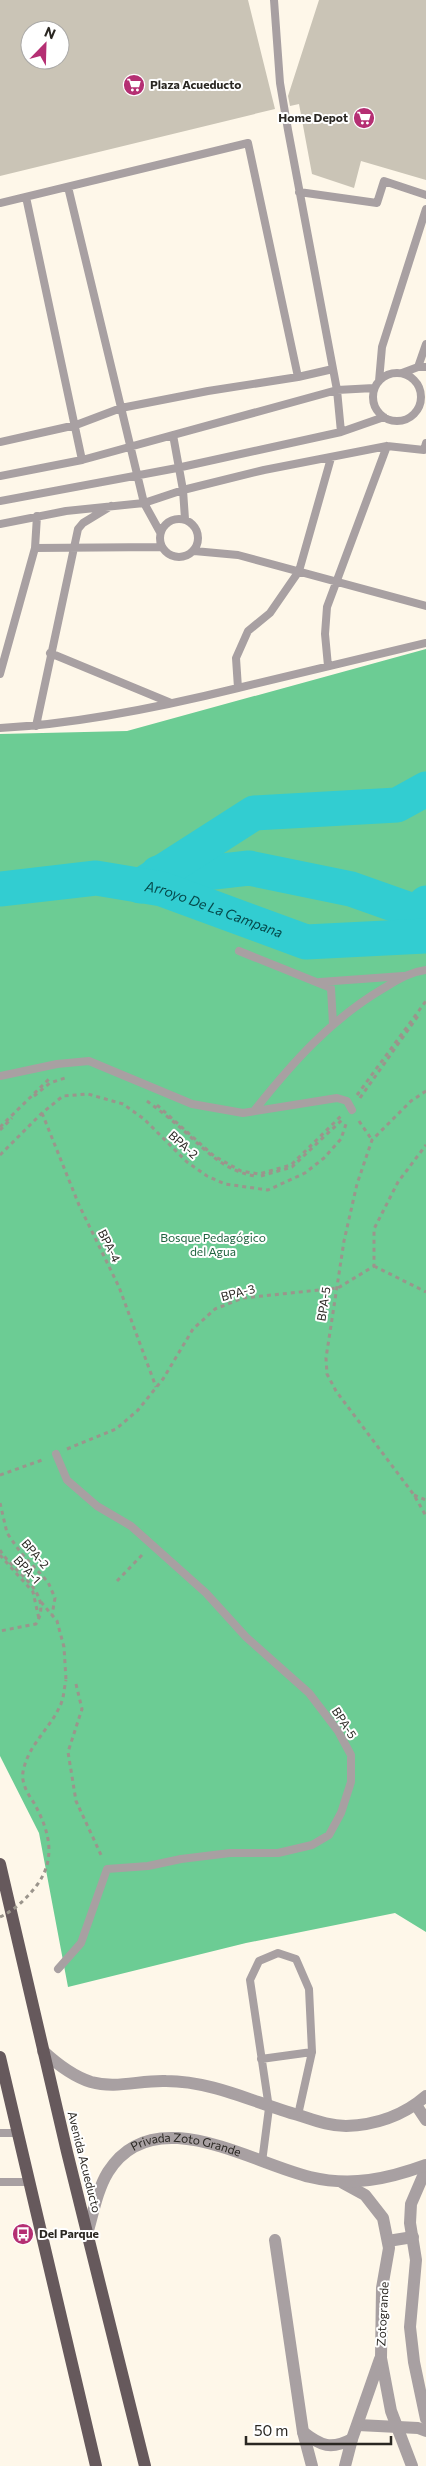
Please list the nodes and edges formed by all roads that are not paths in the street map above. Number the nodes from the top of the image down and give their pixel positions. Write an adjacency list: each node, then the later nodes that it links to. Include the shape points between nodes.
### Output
1 (274, 0): 3 (lane, via 280,82)
2 (68, 187): 5 (lane); 12 (lane, via 248,143); 16 (lane)
3 (300, 192): 4 (lane, via 377,203 384,181); 10 (lane)
4 (426, 196)
5 (26, 197): 6 (lane); 18 (lane)
6 (0, 203)
7 (426, 209): 13 (lane, via 382,348)
8 (426, 344): 9 (lane)
9 (422, 367): 11 (lane)
10 (333, 369): 12 (lane); 14 (lane)
11 (402, 373): 13 (lane, via 393,373); 15 (lane, via 416,382)
12 (298, 377): 16 (lane)
13 (377, 384): 14 (lane); 17 (lane, via 374,404)
14 (337, 390): 19 (lane); 20 (lane)
15 (423, 404): 17 (lane, via 408,418)
16 (121, 408): 18 (lane); 23 (lane)
17 (384, 417): 19 (lane)
18 (76, 425): 21 (lane); 26 (lane)
19 (341, 432): 27 (lane)
20 (173, 435): 23 (lane); 27 (lane)
21 (0, 442)
22 (387, 446): 24 (lane); 25 (lane); 43 (lane)
23 (130, 447): 26 (lane); 29 (lane)
24 (425, 448)
25 (331, 458): 30 (lane); 42 (lane)
26 (82, 460): 28 (lane)
27 (178, 468): 29 (lane); 30 (lane)
28 (0, 476)
29 (138, 476): 31 (lane); 32 (lane)
30 (183, 490): 32 (lane); 35 (lane)
31 (0, 501)
32 (144, 502): 33 (lane); 37 (lane)
33 (112, 505): 34 (lane); 38 (lane, via 84,523 78,530)
34 (37, 516): 36 (lane); 40 (lane)
35 (185, 519): 37 (lane, via 170,521); 41 (lane, via 192,523 198,536)
36 (0, 524)
37 (160, 532): 39 (lane)
38 (75, 546): 39 (lane); 40 (lane); 47 (lane)
39 (162, 547): 41 (lane, via 173,557 181,558)
40 (35, 548): 46 (lane)
41 (194, 551): 42 (lane, via 238,555)
42 (299, 571): 43 (lane); 50 (lane, via 270,613 248,631 236,658)
43 (336, 581): 44 (lane); 48 (lane, via 327,607)
44 (426, 606)
45 (426, 643): 48 (lane)
46 (3, 649): 49 (lane)
47 (50, 653): 51 (lane); 52 (lane)
48 (328, 666): 50 (lane)
49 (0, 674)
50 (238, 688): 51 (lane)
51 (172, 704): 52 (lane)
52 (36, 726): 53 (lane)
53 (0, 728)
54 (240, 951): 57 (lane)
55 (426, 970): 56 (lane, via 412,971)
56 (405, 976): 57 (lane); 58 (lane, via 368,997)
57 (316, 982): 58 (lane, via 330,988)
58 (333, 1024): 60 (lane, via 295,1061)
59 (0, 1076): 60 (lane, via 89,1061 192,1104 243,1113)
60 (254, 1110): 61 (lane, via 337,1098 347,1101)
61 (351, 1111)
62 (56, 1454): 64 (lane, BPA-5, via 67,1480 97,1506 131,1526 206,1594 246,1637 310,1693 351,1755 351,1782 341,1813 329,1835 312,1845 278,1853 230,1853 107,1869 81,1944)
63 (0, 1864): 65 (main road, Avenida Acueducto)
64 (58, 1969)
65 (43, 2051): 72 (street, via 72,2074 90,2082 127,2085 166,2080 187,2083 228,2091); 82 (main road, Avenida Acueducto)
66 (312, 2052): 68 (lane); 68 (lane, via 309,1989 296,1959 278,1952 259,1960 250,1980); 73 (lane)
67 (0, 2057): 69 (main road)
68 (261, 2059): 72 (lane)
69 (4, 2088): 76 (main road)
70 (426, 2096): 71 (street)
71 (416, 2105): 73 (street, via 384,2121 363,2125 326,2124); 74 (street)
72 (269, 2108): 73 (street); 77 (lane)
73 (298, 2116)
74 (426, 2120)
75 (0, 2133): 76 (lane)
76 (17, 2133): 81 (main road)
77 (262, 2162): 79 (street, Privada Zoto Grande, via 311,2177); 82 (street, Privada Zoto Grande, via 194,2139 155,2138 121,2156 107,2173)
78 (426, 2167): 79 (street, via 377,2180); 83 (street, via 411,2204)
79 (338, 2181): 85 (street, Zotogrande, via 365,2195 374,2204 383,2218)
80 (0, 2182): 81 (lane)
81 (30, 2182): 93 (main road)
82 (87, 2234): 94 (main road, Avenida Acueducto)
83 (413, 2237): 85 (street); 87 (street, via 416,2260 410,2327)
84 (276, 2240): 91 (street)
85 (388, 2241): 86 (street, Zotogrande, via 382,2288)
86 (380, 2358): 88 (street); 89 (street, Zotogrande)
87 (426, 2419)
88 (358, 2425): 89 (street); 92 (street)
89 (396, 2427): 90 (street); 97 (street, Zotogrande)
90 (426, 2431)
91 (303, 2432): 92 (street, via 327,2446 340,2446); 95 (street)
92 (352, 2439): 96 (street)
93 (96, 2466)
94 (145, 2466)
95 (312, 2466)
96 (346, 2466)
97 (412, 2466)

